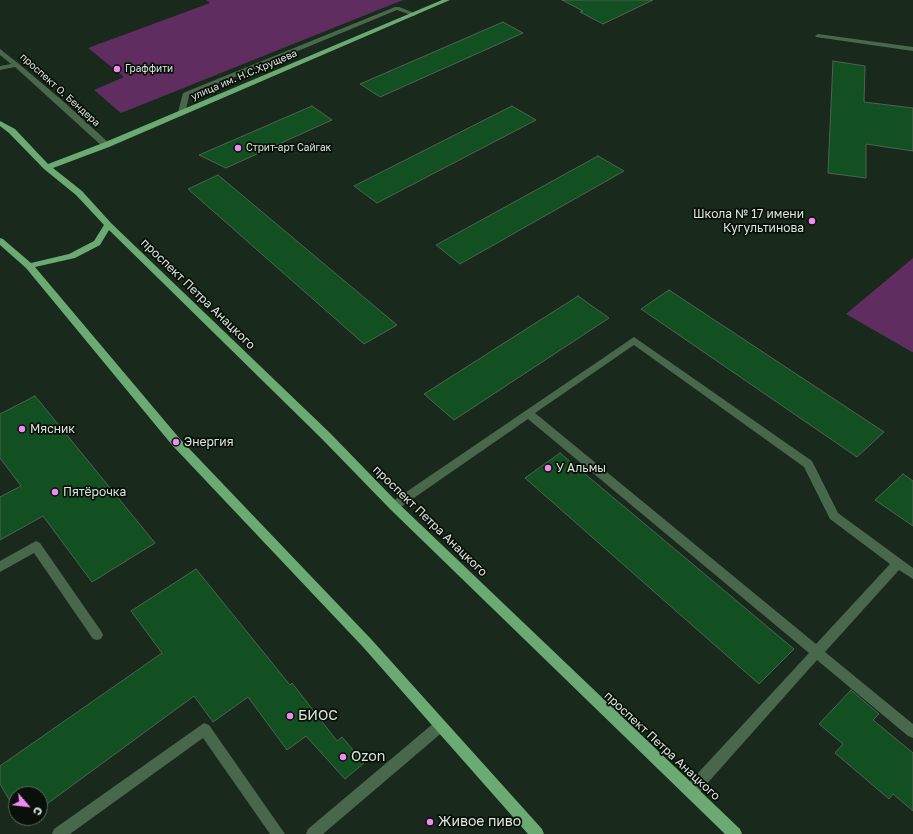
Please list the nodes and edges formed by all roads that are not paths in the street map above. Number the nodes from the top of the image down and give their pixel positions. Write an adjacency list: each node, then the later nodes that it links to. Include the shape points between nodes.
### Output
1 (447, 0): 2 (main road, улица им. Н.С.Хрущева)
2 (414, 14): 8 (main road, улица им. Н.С.Хрущева); 8 (street, via 397,8 186,95)
3 (818, 36): 4 (street)
4 (913, 49)
5 (0, 51): 6 (street, проспект О. Бендера)
6 (17, 65): 7 (street); 10 (street, проспект О. Бендера)
7 (0, 68)
8 (182, 112): 10 (main road, улица им. Н.С.Хрущева)
9 (0, 122): 11 (main road, проспект Петра Анацкого)
10 (106, 145): 11 (main road, улица им. Н.С.Хрущева)
11 (47, 167): 12 (main road, проспект Петра Анацкого, via 79,193)
12 (108, 225): 14 (main road, via 97,242 72,256); 16 (main road, проспект Петра Анацкого, via 326,436)
13 (0, 241): 14 (main road)
14 (30, 266): 22 (main road, via 176,442 367,643)
15 (528, 413): 16 (street); 17 (street, via 634,340 808,464 834,516); 21 (street)
16 (394, 506): 24 (main road, проспект Петра Анацкого)
17 (898, 563): 19 (street); 21 (street)
18 (0, 567): 20 (street, via 36,546)
19 (913, 574)
20 (97, 635)
21 (817, 652): 23 (street); 24 (street)
22 (440, 726): 27 (street); 28 (main road)
23 (913, 732)
24 (691, 791): 29 (main road, проспект Петра Анацкого)
25 (58, 834): 26 (street, via 204,729)
26 (278, 834)
27 (313, 834)
28 (538, 834)
29 (735, 834)

